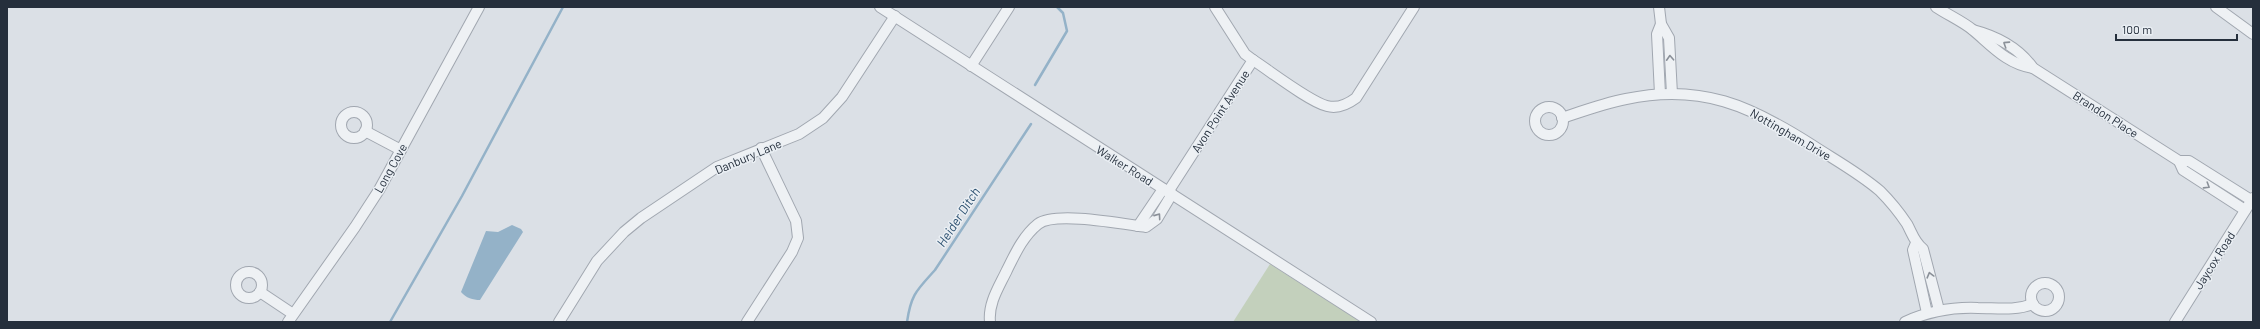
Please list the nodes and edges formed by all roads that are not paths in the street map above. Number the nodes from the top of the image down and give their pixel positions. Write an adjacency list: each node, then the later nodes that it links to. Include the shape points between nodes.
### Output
1 (480, 7): 19 (street, Long Cove)
2 (880, 7): 9 (street, Walker Road)
3 (1009, 7): 13 (street)
4 (1215, 7): 12 (street, via 1242,49)
5 (1414, 7): 12 (street, Avon Point Avenue, via 1359,93 1350,103 1343,106 1320,104)
6 (1659, 7): 10 (street)
7 (1936, 7): 20 (street, Brandon Place, via 1973,30 2003,42 2026,58 2033,68)
8 (2216, 7): 11 (street)
9 (895, 16): 13 (street, Walker Road); 18 (street, Danbury Lane, via 830,112 803,132)
10 (1661, 24): 14 (street, via 1657,34); 15 (street, one-way to 10, via 1669,38)
11 (2253, 34)
12 (1253, 60): 21 (street, Avon Point Avenue)
13 (971, 66): 21 (street, Walker Road)
14 (1660, 94): 15 (street, Nottingham Drive); 16 (street, Nottingham Drive, via 1626,99)
15 (1672, 94): 24 (street, Nottingham Drive, via 1698,96 1734,104 1784,127 1880,192 1899,212)
16 (1562, 118)
17 (365, 131): 19 (street)
18 (761, 148): 30 (street, Danbury Lane, via 717,167 624,232 593,267); 31 (street, via 796,220 798,238 792,252)
19 (401, 150): 29 (street, Long Cove, via 355,227)
20 (2179, 161): 22 (street, Brandon Place, via 2190,161); 23 (street, Brandon Place, one-way to 23, via 2183,170)
21 (1168, 192): 32 (street, Avon Point Avenue, via 1152,224 1146,227 1067,217 1039,223 1018,249 996,293 991,304); 33 (street, Walker Road)
22 (2252, 199): 23 (street, Jaycox Road)
23 (2245, 210): 35 (street, Jaycox Road)
24 (1916, 243): 27 (street, Nottingham Drive, one-way to 24, via 1923,249); 28 (street, Nottingham Drive, via 1913,250)
25 (260, 292): 29 (street)
26 (2033, 304): 27 (street, via 2020,309)
27 (1940, 310): 28 (street)
28 (1927, 313): 34 (street)
29 (291, 318)
30 (559, 322)
31 (747, 322)
32 (990, 322)
33 (1371, 322)
34 (1905, 322)
35 (2175, 322)

